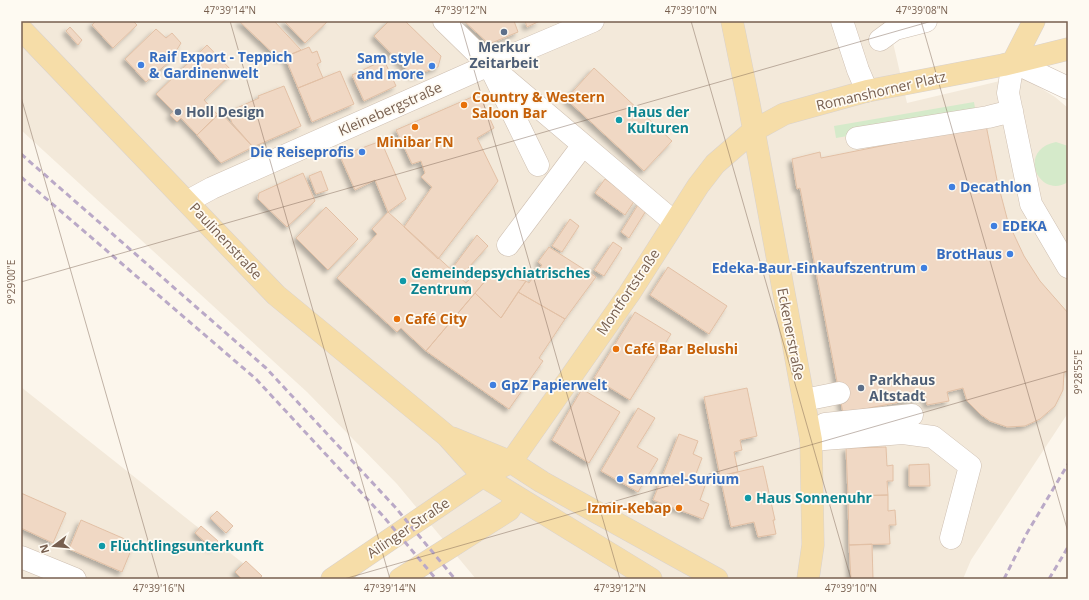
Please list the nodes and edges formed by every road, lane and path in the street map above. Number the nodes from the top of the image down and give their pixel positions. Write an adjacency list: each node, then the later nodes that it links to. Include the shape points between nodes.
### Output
1 (444, 21): 11 (street)
2 (593, 21): 11 (street, Kleinebergstraße)
3 (732, 21): 17 (main road, Eckenerstraße)
4 (842, 21): 14 (street)
5 (926, 21): 8 (street, via 895,29)
6 (1034, 21): 10 (main road)
7 (21, 29): 21 (main road, Paulinenstraße)
8 (880, 40)
9 (1068, 49): 10 (main road, Romanshorner Platz)
10 (1014, 62): 12 (street); 14 (main road, Romanshorner Platz); 16 (street, via 1008,93)
11 (489, 65): 19 (street); 20 (street); 21 (street, Kleinebergstraße)
12 (1042, 75): 13 (street); 15 (street)
13 (1068, 88)
14 (867, 91): 17 (main road, Romanshorner Platz, via 784,114)
15 (1068, 96)
16 (1012, 111): 18 (street); 24 (street, via 1031,204)
17 (753, 132): 22 (main road, Montfortstraße, via 715,164); 26 (main road, Eckenerstraße)
18 (857, 138)
19 (583, 145): 22 (street); 23 (street)
20 (538, 165)
21 (188, 201): 29 (main road, Paulinenstraße, via 276,295)
22 (674, 222): 30 (main road, Montfortstraße, via 628,294)
23 (508, 245)
24 (1068, 267)
25 (839, 393): 26 (street)
26 (804, 400): 28 (main road, Eckenerstraße)
27 (912, 415): 28 (street)
28 (809, 433): 33 (street, via 903,433 933,437 970,466); 40 (main road, Eckenerstraße, via 813,545)
29 (447, 436): 30 (main road, Paulinenstraße); 31 (main road, Paulinenstraße)
30 (511, 462): 31 (main road); 32 (main road); 39 (main road, Paulinenstraße, via 542,482)
31 (483, 476): 32 (main road, Paulinenstraße); 36 (main road, Ailinger Straße)
32 (518, 497): 37 (main road, via 509,510); 38 (main road, Paulinenstraße)
33 (951, 538)
34 (21, 557): 35 (street)
35 (72, 578)
36 (332, 579)
37 (400, 579)
38 (651, 579)
39 (717, 579)
40 (808, 579)

